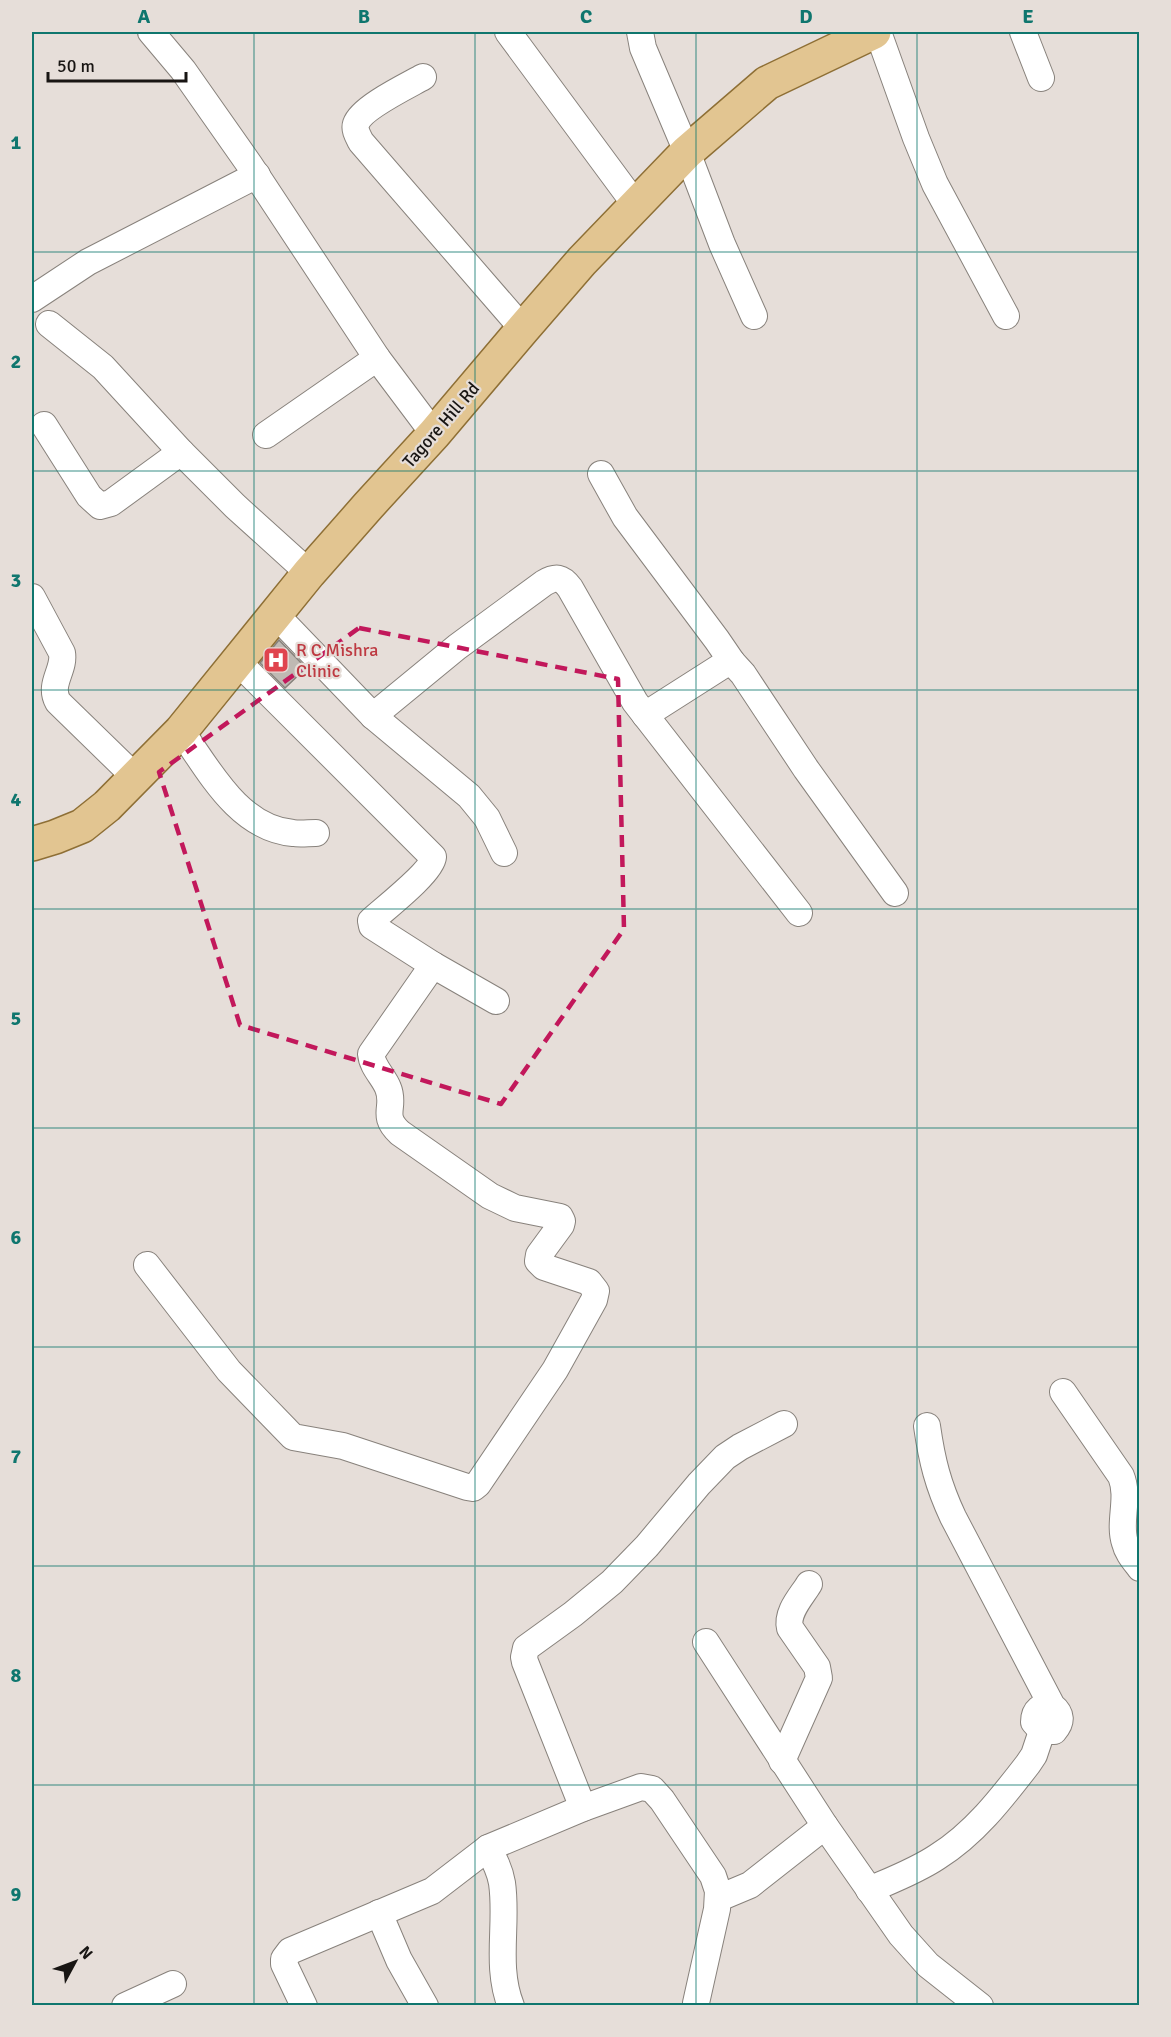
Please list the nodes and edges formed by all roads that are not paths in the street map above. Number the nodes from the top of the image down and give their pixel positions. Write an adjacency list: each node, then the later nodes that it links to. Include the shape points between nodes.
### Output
1 (151, 32): 9 (street, via 183,70)
2 (508, 32): 10 (street)
3 (640, 32): 8 (street, via 643,48)
4 (870, 32): 8 (main road, Tagore Hill Rd, via 767,83); 13 (street, via 934,184)
5 (1023, 32): 7 (street)
6 (423, 77): 15 (street, via 367,110 356,122 357,134)
7 (1041, 78)
8 (687, 152): 10 (main road, Tagore Hill Rd); 12 (street)
9 (257, 175): 11 (street, via 88,262); 16 (street)
10 (635, 204): 15 (main road, Tagore Hill Rd)
11 (32, 299)
12 (754, 316)
13 (1006, 316)
14 (49, 324): 20 (street, via 103,367)
15 (522, 328): 18 (main road, Tagore Hill Rd)
16 (377, 358): 18 (street); 19 (street)
17 (44, 426): 20 (street, via 89,496 100,506 111,503)
18 (434, 434): 22 (main road, Tagore Hill Rd)
19 (266, 435)
20 (181, 453): 22 (street)
21 (601, 474): 26 (street, via 625,517)
22 (309, 573): 24 (main road, Tagore Hill Rd)
23 (32, 597): 30 (street, via 62,653 54,691 58,702)
24 (275, 614): 25 (main road, Tagore Hill Rd); 28 (street)
25 (238, 662): 29 (main road, Tagore Hill Rd); 36 (street, via 433,857 422,874 371,923)
26 (732, 662): 27 (street); 34 (street)
27 (645, 715): 28 (street, via 570,588 556,577 457,647); 35 (street)
28 (373, 716): 33 (street, via 469,796 487,818)
29 (181, 731): 30 (main road, Tagore Hill Rd); 31 (street, via 245,813 292,833)
30 (135, 777): 32 (main road, Tagore Hill Rd, via 82,826)
31 (316, 833)
32 (32, 844)
33 (504, 853)
34 (895, 894)
35 (799, 913)
36 (433, 965): 37 (street); 38 (street, via 370,1054 388,1089 392,1124 490,1196 515,1208 560,1217 561,1225 538,1262 589,1282 596,1291 555,1370 478,1484 467,1487 343,1446 293,1437 229,1371)
37 (496, 1001)
38 (147, 1265)
39 (1063, 1392): 42 (street, via 1121,1476 1125,1491 1124,1539)
40 (783, 1424): 46 (street, via 725,1457 619,1576 526,1648 525,1662)
41 (927, 1426): 49 (street, via 944,1498 1060,1721 1054,1731 1042,1731 1028,1764 972,1830 911,1872)
42 (1140, 1568)
43 (809, 1584): 45 (street, via 788,1623 817,1667 819,1678)
44 (706, 1642): 45 (street)
45 (782, 1761): 47 (street)
46 (582, 1808): 48 (street); 50 (street, via 641,1787 652,1789 713,1876)
47 (825, 1826): 49 (street); 50 (street, via 750,1885)
48 (488, 1848): 51 (street, via 432,1891); 57 (street, via 502,1885 502,1962)
49 (869, 1890): 58 (street, via 928,1965)
50 (719, 1898): 53 (street)
51 (379, 1913): 55 (street, via 286,1954 286,1970); 56 (street)
52 (173, 1984): 54 (street)
53 (694, 2004)
54 (126, 2006)
55 (304, 2006)
56 (425, 2006)
57 (511, 2006)
58 (980, 2006)

